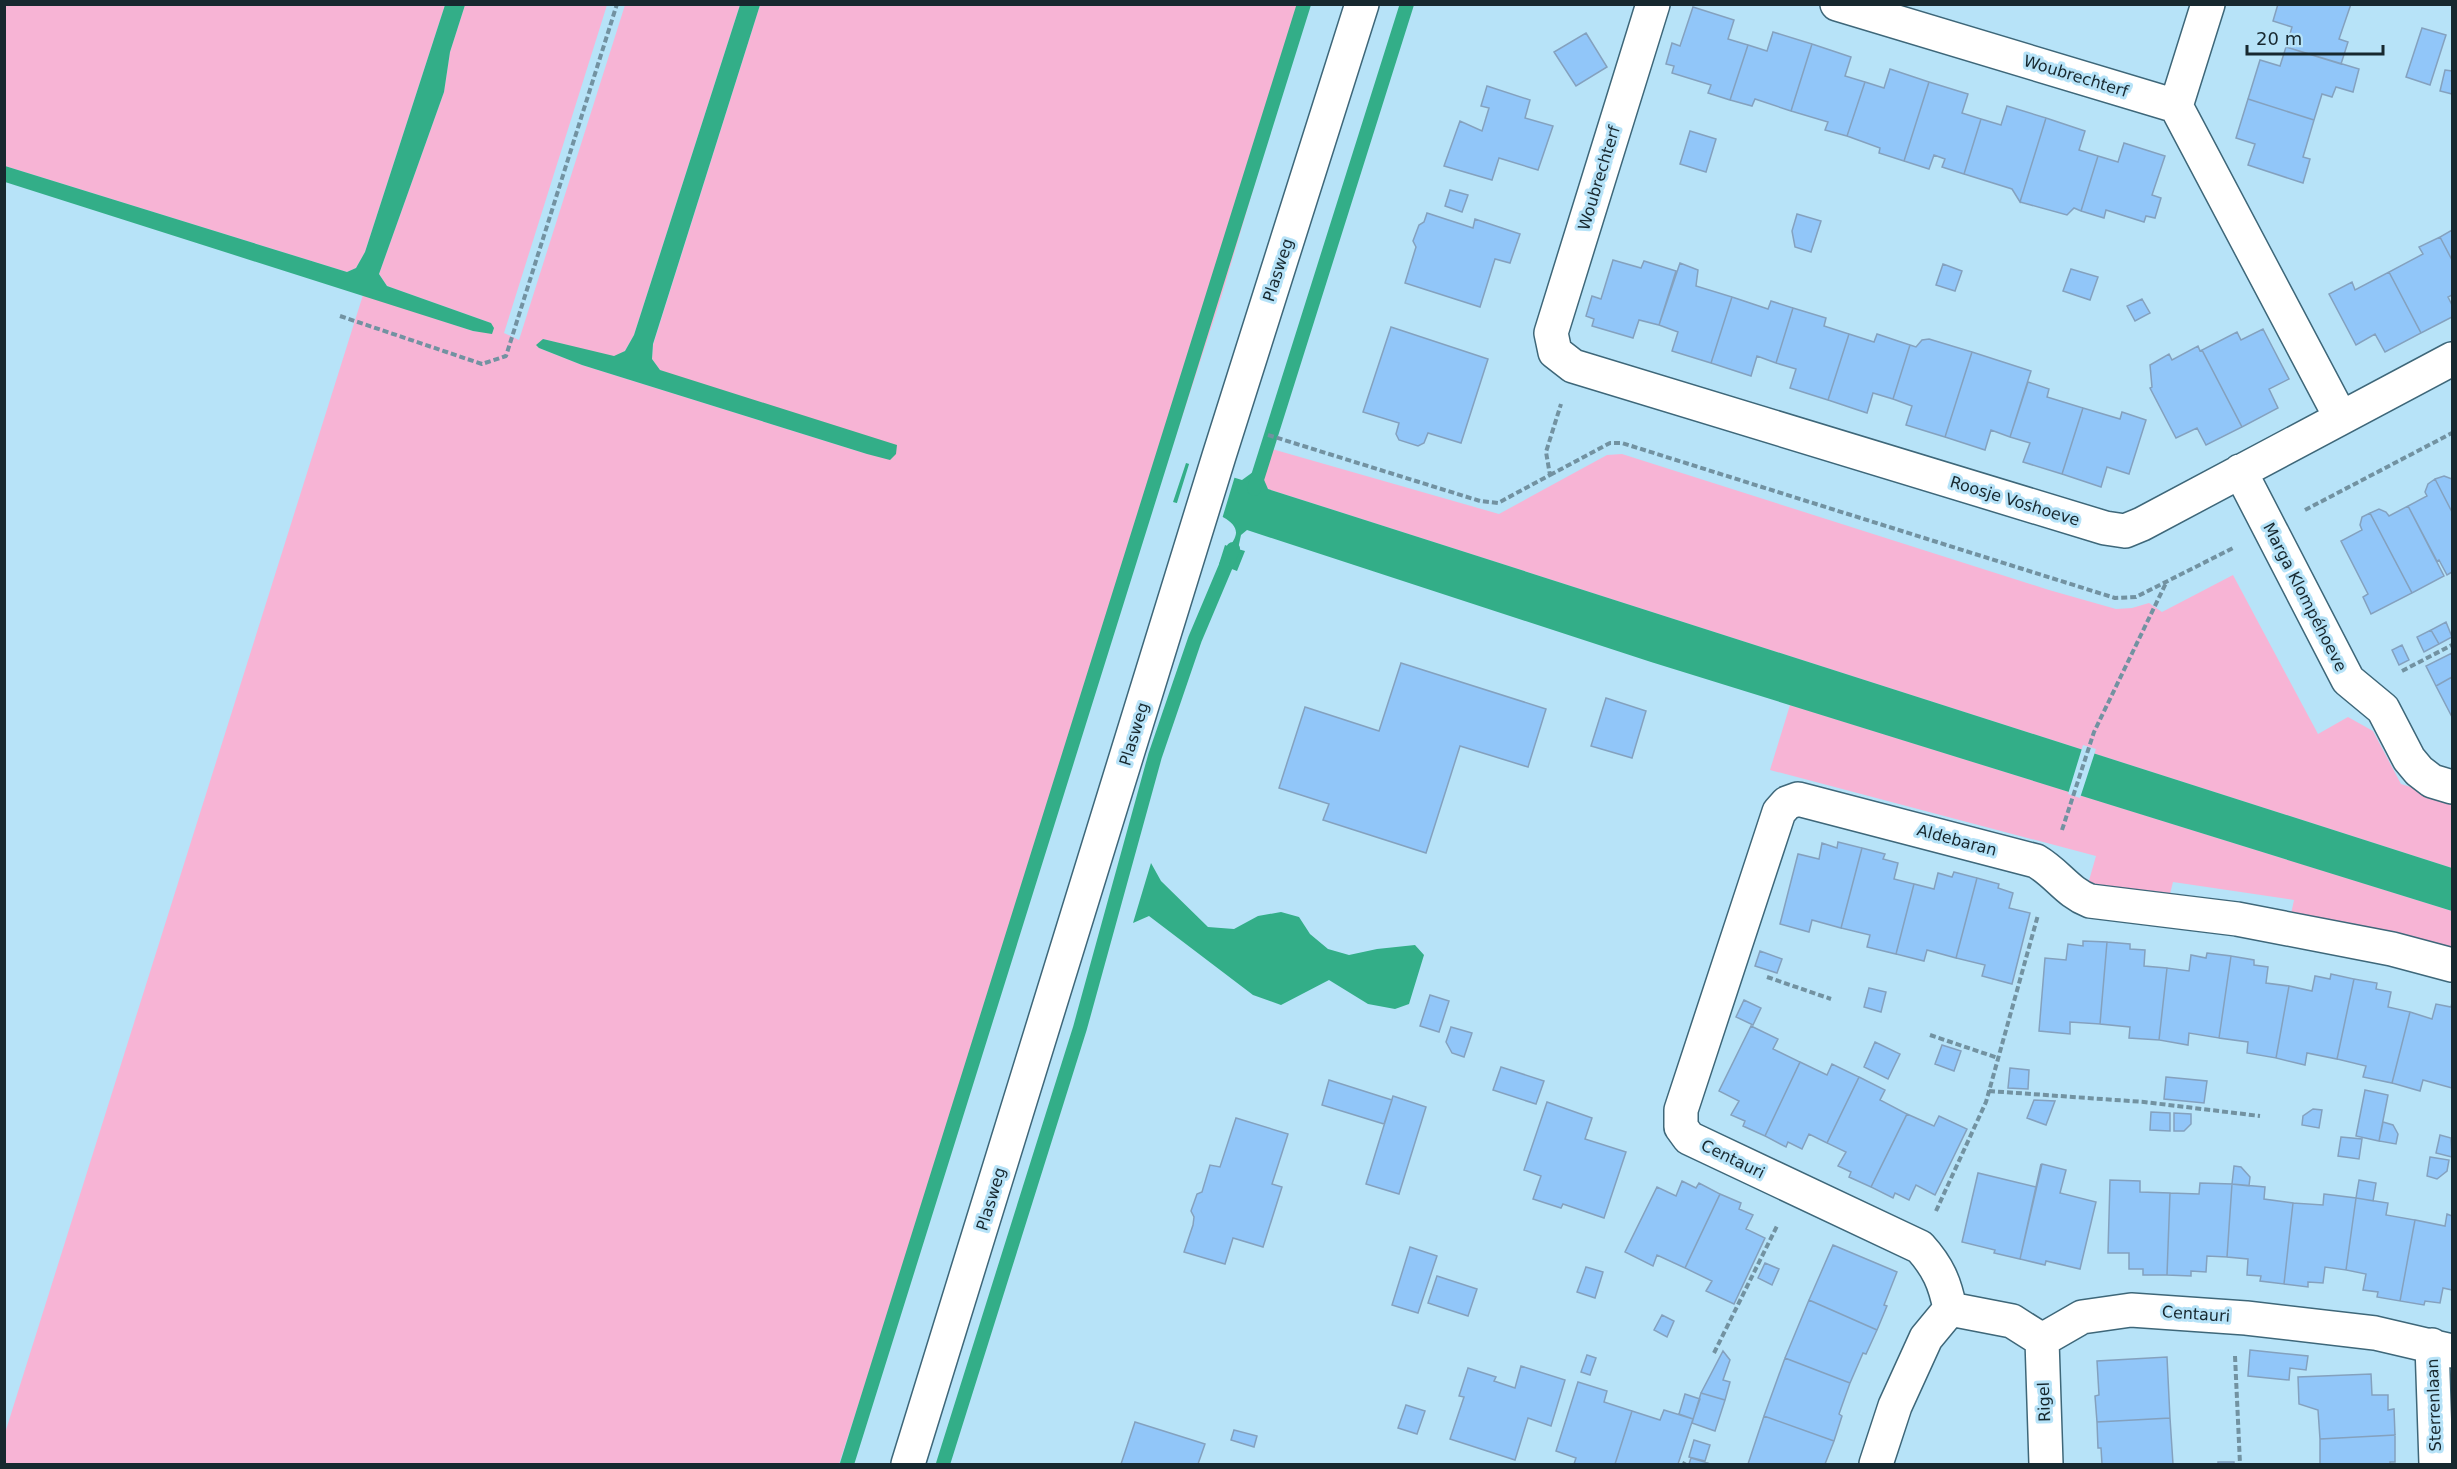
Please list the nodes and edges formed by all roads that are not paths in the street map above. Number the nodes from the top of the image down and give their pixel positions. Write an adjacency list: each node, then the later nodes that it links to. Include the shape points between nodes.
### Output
1 (1362, 4): 16 (street, Plasweg)
2 (1653, 4): 6 (street, Woubrechterf, via 1551,333)
3 (1837, 4): 5 (street, Woubrechterf)
4 (2208, 4): 5 (street)
5 (2176, 106): 8 (street)
6 (1564, 359): 9 (street, Roosje Voshoeve, via 2105,528 2125,531)
7 (2452, 359): 8 (street, Roosje Voshoeve)
8 (2341, 418): 9 (street, Roosje Voshoeve)
9 (2240, 471): 10 (street, Marga Klompéhoeve, via 2348,680 2383,710 2419,771 2432,781)
10 (2452, 787)
11 (2452, 965): 12 (street, Aldebaran, via 2392,949 2237,919 2090,901 2074,895 2036,861 1798,799 1779,812 1681,1110)
12 (1681, 1127): 13 (street, Centauri, via 1689,1138 1920,1247 1945,1284)
13 (1950, 1309): 14 (street, via 2012,1321); 17 (street, via 1926,1338 1895,1406)
14 (2042, 1340): 15 (street, Centauri, via 2082,1317 2131,1310 2375,1333); 18 (street, Rigel)
15 (2442, 1348): 19 (street, Sterrenlaan)
16 (908, 1464)
17 (1876, 1464)
18 (2046, 1464)
19 (2436, 1464)

